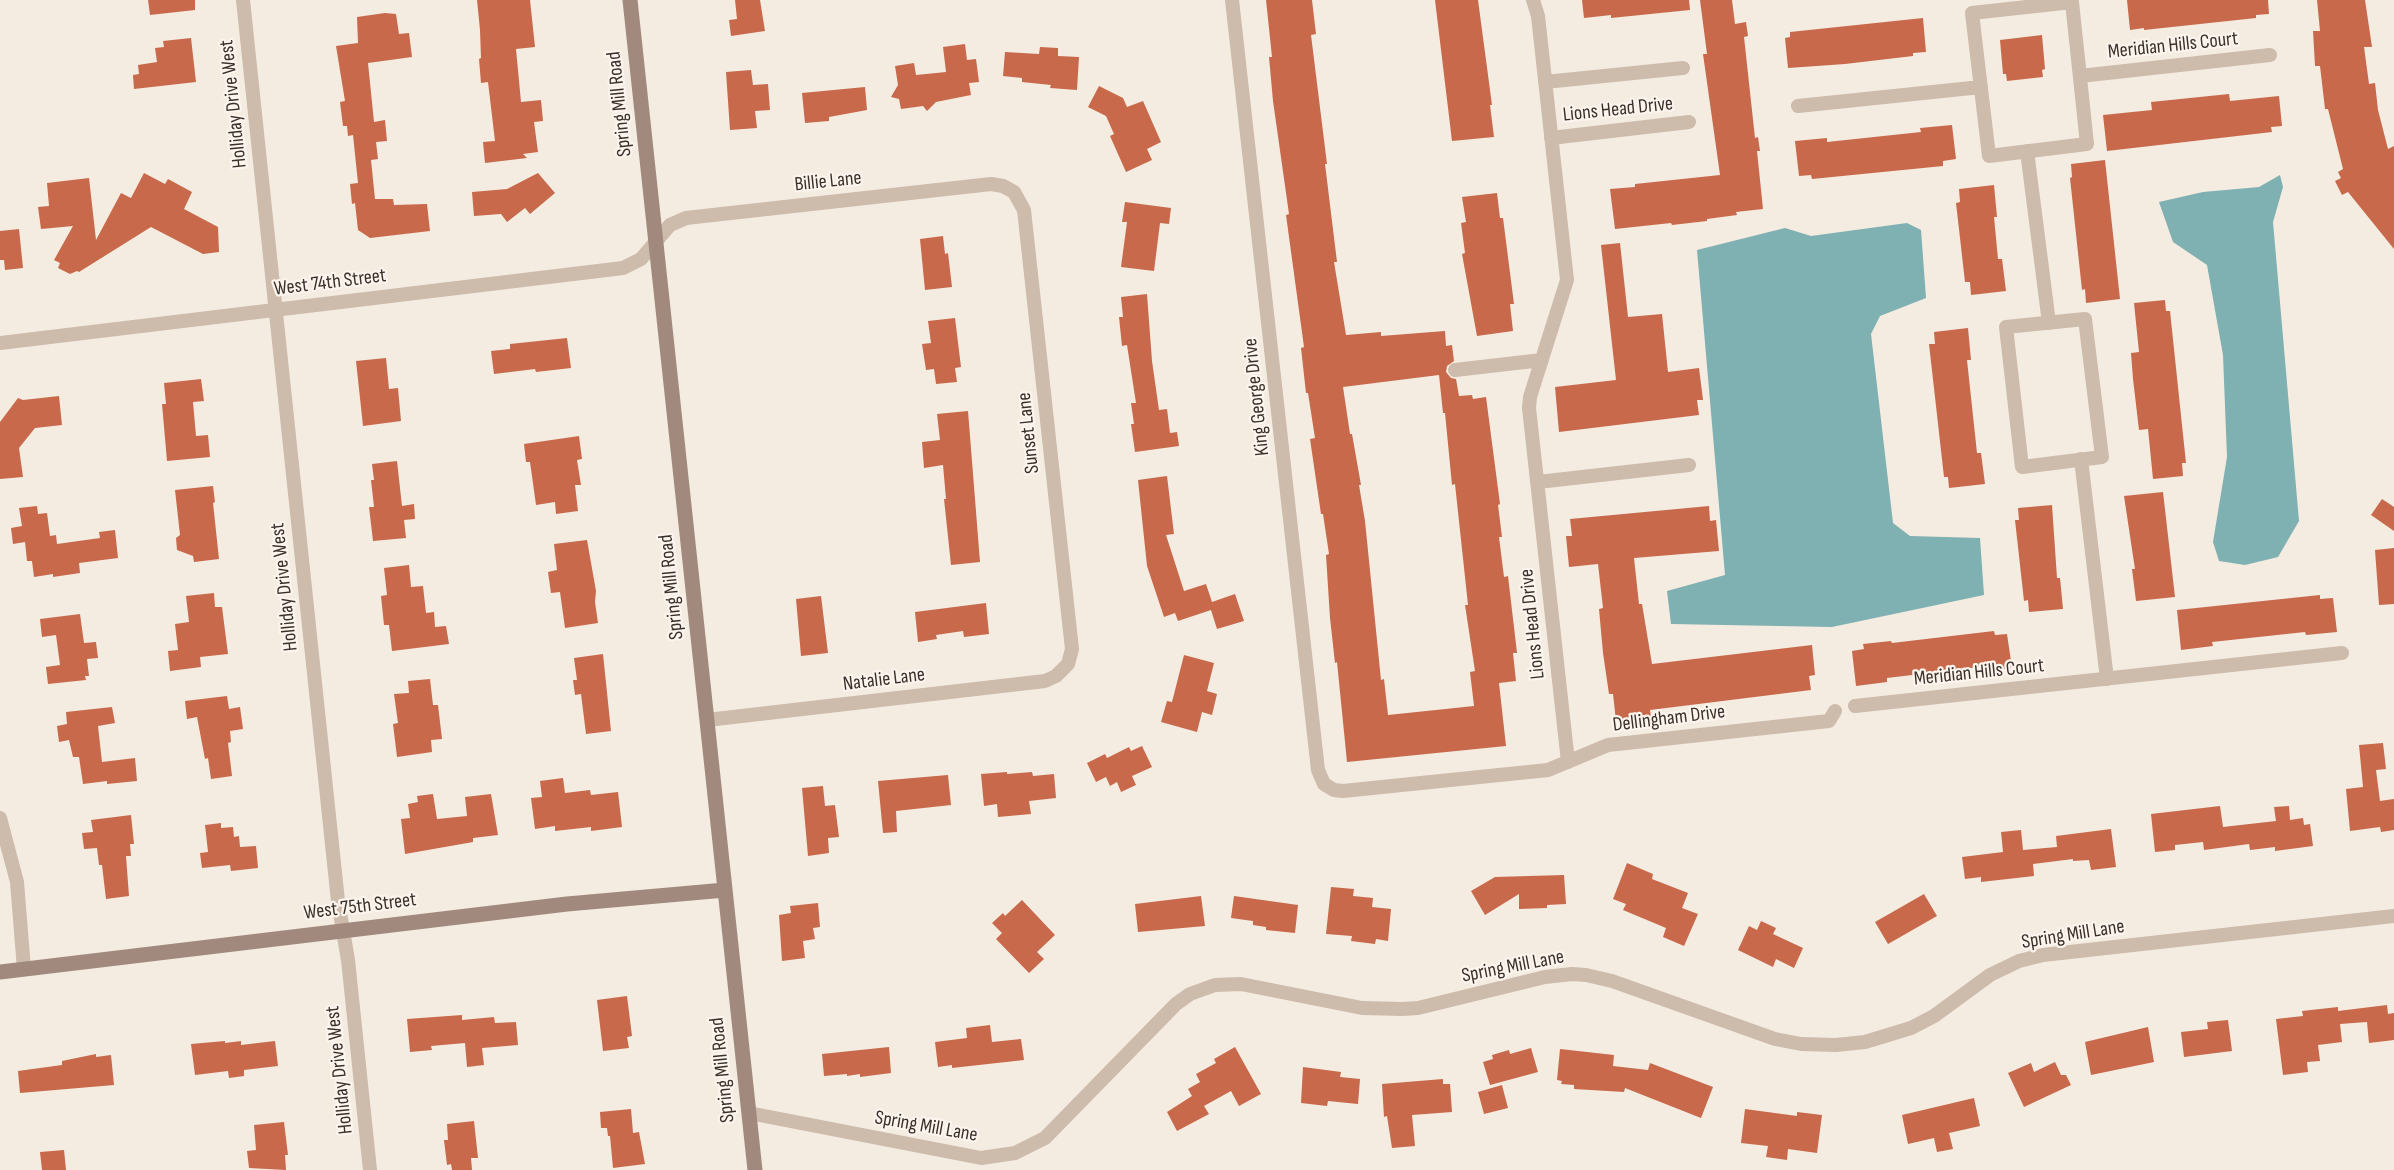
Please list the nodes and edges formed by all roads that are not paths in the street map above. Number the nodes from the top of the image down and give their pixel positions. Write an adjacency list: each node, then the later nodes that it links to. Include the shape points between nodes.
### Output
1 (243, 0): 18 (street, Holliday Drive West)
2 (630, 0): 17 (street, Spring Mill Road)
3 (1232, 0): 33 (street, King George Drive, via 1318,770)
4 (1533, 0): 10 (street, Lions Head Drive)
5 (2034, 3): 6 (street); 9 (street, via 2072,2)
6 (2001, 5): 11 (street, via 1972,13)
7 (2271, 55): 9 (street, Meridian Hills Court)
8 (1683, 68): 10 (street, Lions Head Drive)
9 (2080, 76): 15 (street, via 2087,144)
10 (1545, 82): 14 (street, Lions Head Drive)
11 (1981, 87): 12 (street); 15 (street, via 1989,156)
12 (1798, 106)
13 (1689, 122): 14 (street, Lions Head Drive)
14 (1551, 138): 21 (street, Lions Head Drive, via 1567,280)
15 (2027, 151): 19 (street)
16 (1014, 192): 17 (street, Billie Lane, via 991,184 686,218 670,225); 27 (street, Sunset Lane, via 1024,210 1072,649)
17 (656, 243): 18 (street, West 74th Street, via 641,259 623,268); 31 (street, Spring Mill Road)
18 (275, 309): 20 (street, West 74th Street); 37 (street, Holliday Drive West)
19 (2049, 323): 23 (street, via 2085,319 2102,457); 23 (street, via 2006,327 2022,467)
20 (0, 343)
21 (1542, 360): 22 (street); 25 (street, Lions Head Drive, via 1529,408)
22 (1455, 370)
23 (2081, 459): 28 (street)
24 (1689, 465): 25 (street)
25 (1538, 482): 32 (street, Lions Head Drive)
26 (2342, 653): 28 (street, Meridian Hills Court)
27 (1062, 670): 31 (street, Natalie Lane, via 1045,681)
28 (2106, 679): 29 (street, Meridian Hills Court)
29 (1855, 706)
30 (1835, 711): 32 (street, Dellingham Drive, via 1829,721 1608,745)
31 (707, 720): 35 (street, Spring Mill Road)
32 (1568, 762): 33 (street, Dellingham Drive, via 1548,770 1342,791)
33 (1328, 787)
34 (0, 818): 38 (street, via 16,882)
35 (725, 890): 37 (street, West 75th Street); 40 (street, Spring Mill Road)
36 (2394, 916): 40 (street, Spring Mill Lane, via 2043,955 1990,975 1911,1028 1865,1042 1836,1044 1774,1039 1612,981 1579,975 1545,977 1402,1009 1362,1008 1241,984 1215,985 1176,1004 1046,1138 1015,1153 981,1158)
37 (343, 930): 38 (street, West 75th Street); 41 (street, Holliday Drive West)
38 (24, 969): 39 (street, West 75th Street)
39 (0, 972)
40 (749, 1113): 42 (street, Spring Mill Road)
41 (370, 1170)
42 (755, 1170)

